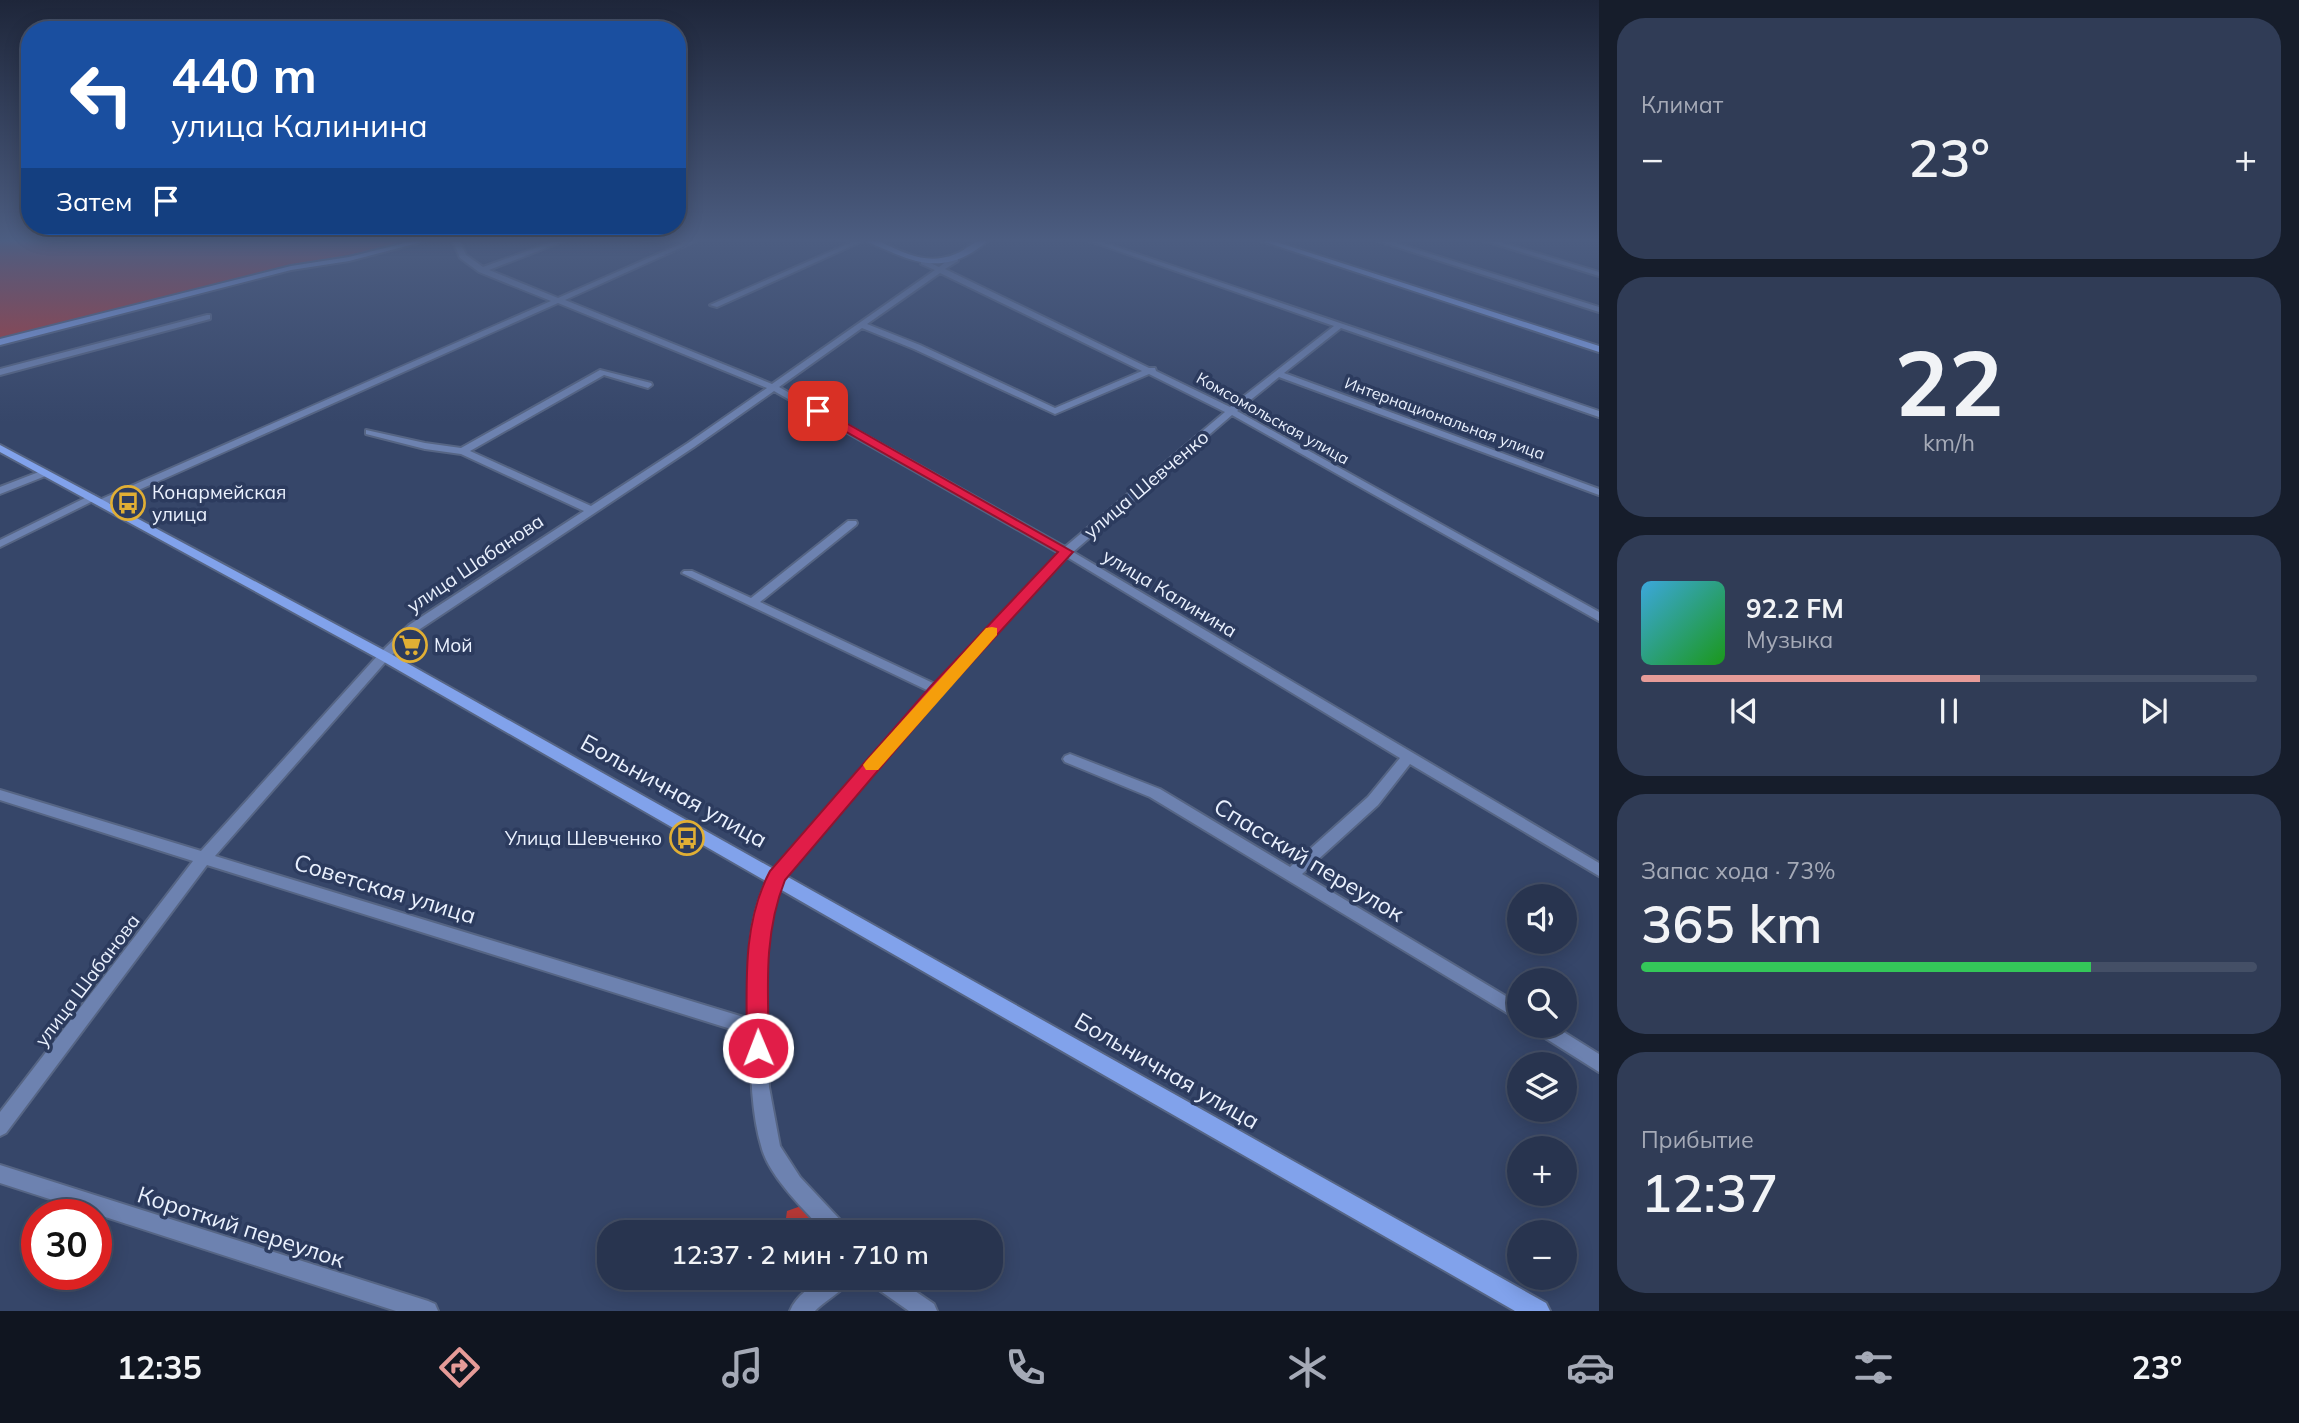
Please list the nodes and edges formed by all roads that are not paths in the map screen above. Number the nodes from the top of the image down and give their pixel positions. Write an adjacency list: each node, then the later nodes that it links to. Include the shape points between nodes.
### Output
1 (164, 300): 14 (street)
2 (558, 300): 20 (street, улица Калинина); 29 (street)
3 (724, 300): 9 (street)
4 (896, 300): 12 (street, улица Шабанова)
5 (1009, 300): 16 (street, Комсомольская улица)
6 (1267, 300): 13 (street)
7 (1449, 300): 15 (street)
8 (1568, 300): 10 (street)
9 (713, 305)
10 (1599, 310)
11 (207, 317): 17 (street)
12 (862, 325): 16 (street, via 1055,411); 20 (street, улица Шабанова)
13 (1340, 325): 18 (street, улица Шевченко); 22 (street)
14 (0, 342)
15 (1599, 349)
16 (1152, 370): 21 (street, Комсомольская улица)
17 (0, 372)
18 (1279, 374): 21 (street, улица Шевченко); 28 (street, Интернациональная улица)
19 (648, 385): 25 (street, via 603,372)
20 (774, 387): 30 (street, улица Шабанова); 33 (street, улица Калинина)
21 (1231, 411): 33 (street, улица Шевченко); 36 (street, Комсомольская улица)
22 (1599, 414)
23 (369, 432): 25 (street)
24 (1, 450): 26 (street, Больничная улица)
25 (463, 451): 30 (street)
26 (44, 473): 27 (street); 29 (street, Больничная улица)
27 (0, 491)
28 (1599, 492)
29 (96, 501): 32 (street); 37 (street, Больничная улица)
30 (591, 510): 37 (street, улица Шабанова, via 412,628)
31 (852, 523): 35 (street)
32 (0, 544)
33 (1066, 552): 38 (street, улица Шевченко); 39 (street, улица Калинина)
34 (688, 573): 35 (street)
35 (752, 603): 38 (street)
36 (1599, 617)
37 (384, 656): 42 (street, улица Шабанова); 45 (street, Больничная улица)
38 (937, 690): 45 (street, улица Шевченко)
39 (1407, 758): 43 (street, улица Калинина); 44 (street, via 1373,801)
40 (1070, 759): 44 (street, Спасский переулок, via 1155,793)
41 (0, 795): 42 (street, Советская улица)
42 (203, 859): 47 (street, Советская улица); 50 (street, улица Шабанова)
43 (1599, 870)
44 (1291, 875): 46 (street, Спасский переулок)
45 (776, 876): 47 (street, улица Шевченко, via 757,943); 58 (street, Больничная улица)
46 (1507, 1006)
47 (757, 1029): 52 (street, улица Шевченко, via 760,1087 771,1149 793,1184)
48 (1559, 1038): 49 (street)
49 (1599, 1064)
50 (0, 1127)
51 (0, 1174): 55 (street, Короткий переулок)
52 (827, 1220)
53 (823, 1290): 56 (street)
54 (896, 1290): 57 (street)
55 (428, 1311)
56 (800, 1311)
57 (927, 1311)
58 (1538, 1311)

